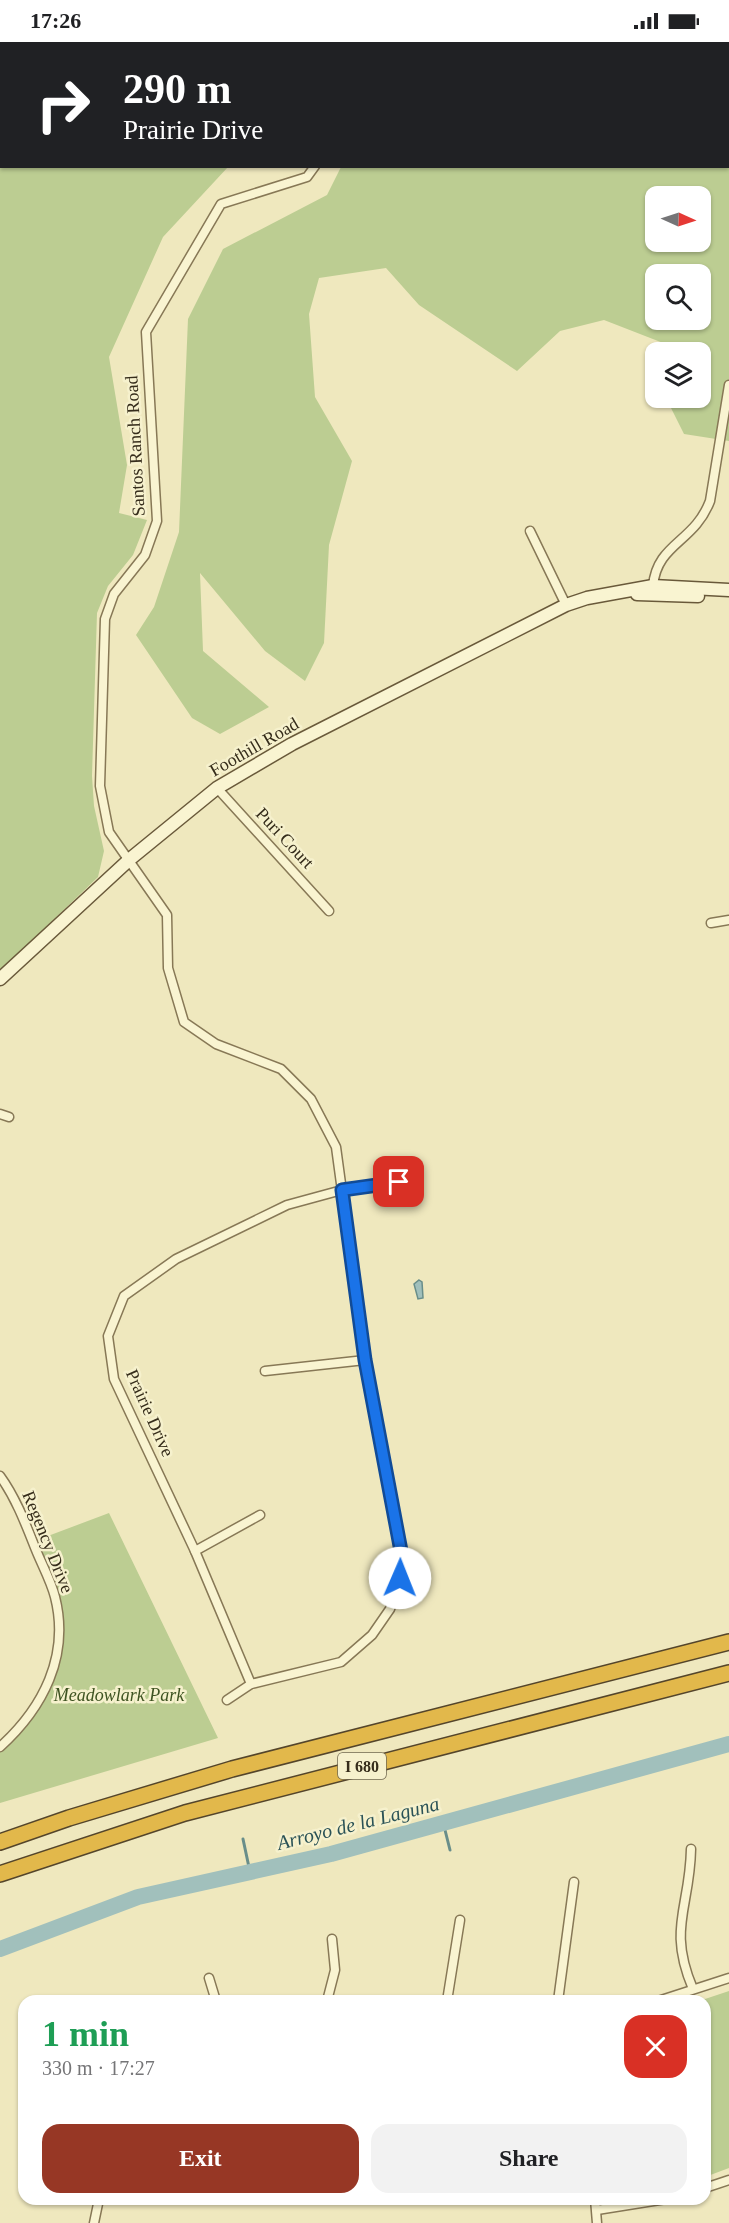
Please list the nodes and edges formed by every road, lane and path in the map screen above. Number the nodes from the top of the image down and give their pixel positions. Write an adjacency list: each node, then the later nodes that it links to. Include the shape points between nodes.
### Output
1 (314, 168): 9 (street, Santos Ranch Road, via 307,177 221,204 146,333 157,521 145,555 114,594 105,620 102,803 109,832)
2 (729, 385): 4 (street, via 705,516 656,564)
3 (530, 531): 7 (street)
4 (653, 585): 5 (main road, Foothill Road); 7 (main road, Foothill Road)
5 (729, 590)
6 (729, 598): 7 (main road, Foothill Road, via 635,594)
7 (566, 605): 8 (main road, Foothill Road, via 292,744)
8 (217, 788): 9 (main road, Foothill Road); 10 (street, Puri Court)
9 (130, 859): 13 (main road, Foothill Road); 17 (street, Santos Ranch Road, via 167,915 168,968 184,1022 216,1044 281,1069 311,1099 336,1146)
10 (330, 911)
11 (729, 920): 12 (street)
12 (711, 923)
13 (0, 979)
14 (0, 1114): 15 (street)
15 (9, 1118)
16 (399, 1182): 17 (street, Prairie Drive)
17 (342, 1190): 18 (street, Santos Ranch Road); 22 (street, Prairie Drive, via 287,1205 176,1259 124,1296 108,1336 114,1379)
18 (365, 1360): 19 (street); 25 (street, Santos Ranch Road, via 401,1551 400,1578 390,1609 372,1635 341,1662)
19 (265, 1371)
20 (0, 1476): 27 (street, Regency Drive, via 27,1527 60,1621 54,1672 45,1691 22,1728)
21 (261, 1515): 22 (street)
22 (195, 1551): 25 (street, Prairie Drive)
23 (729, 1642): 28 (highway, I 680, via 222,1772)
24 (729, 1673): 30 (highway, I 680, via 239,1798)
25 (251, 1684): 26 (street, Santos Ranch Road)
26 (227, 1700)
27 (0, 1747)
28 (0, 1842)
29 (692, 1849): 36 (street, via 679,1941 683,1966)
30 (0, 1874)
31 (574, 1882): 40 (street)
32 (460, 1920): 39 (street)
33 (332, 1939): 38 (street, via 335,1970)
34 (209, 1978): 37 (street)
35 (729, 1978): 36 (street)
36 (693, 1989): 41 (street)
37 (214, 1995)
38 (329, 1995)
39 (448, 1995)
40 (559, 1995)
41 (676, 1995)
42 (729, 2180): 43 (street)
43 (711, 2186)
44 (98, 2205): 48 (street)
45 (596, 2205): 47 (street)
46 (632, 2205): 47 (street)
47 (597, 2211): 49 (street)
48 (94, 2223)
49 (597, 2223)

